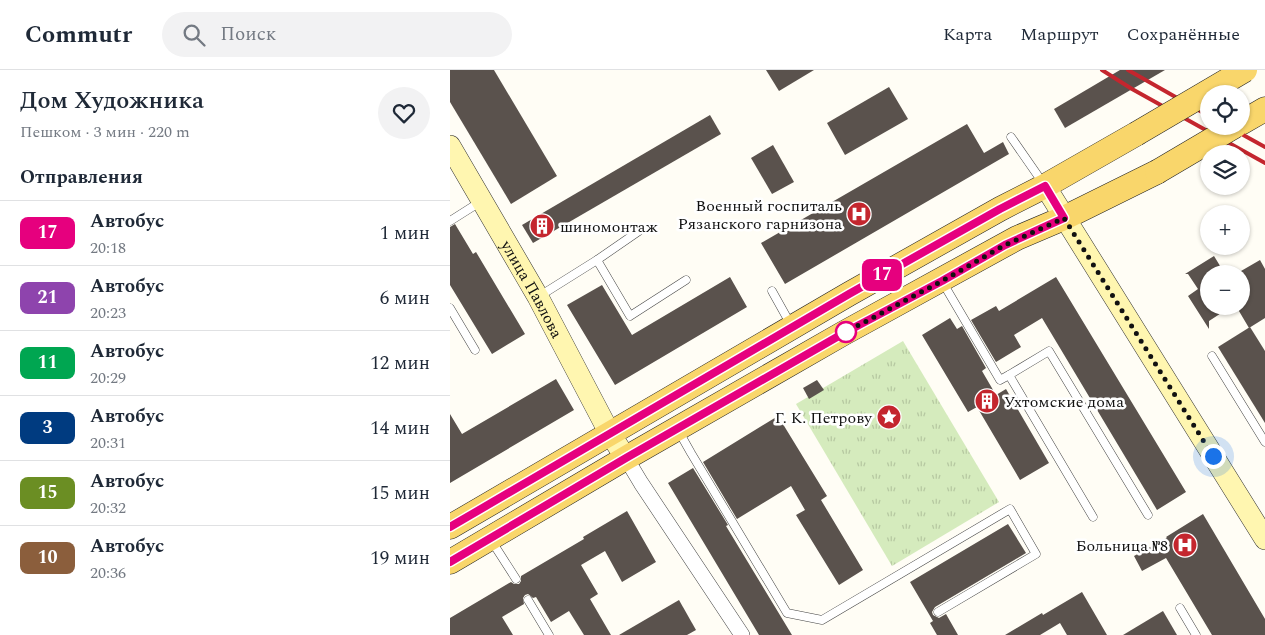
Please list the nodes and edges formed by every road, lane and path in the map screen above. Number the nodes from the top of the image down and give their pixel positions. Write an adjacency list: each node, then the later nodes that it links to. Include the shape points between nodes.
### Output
1 (1245, 70): 7 (main road, bridge)
2 (1265, 109): 3 (main road)
3 (1250, 118)
4 (1220, 135): 9 (main road, bridge, via 1157,172)
5 (1011, 137): 7 (lane)
6 (450, 146): 8 (main road, улица Павлова)
7 (1045, 186): 9 (main road); 18 (main road)
8 (483, 201): 10 (lane); 16 (main road, улица Павлова)
9 (1064, 218): 14 (main road, via 1017,238); 28 (main road)
10 (450, 221)
11 (639, 231): 12 (lane)
12 (597, 260): 13 (lane, via 630,316); 16 (lane)
13 (686, 280)
14 (942, 281): 21 (lane, via 1000,380); 22 (main road, via 844,333)
15 (772, 292): 18 (lane)
16 (538, 297): 23 (main road, улица Павлова)
17 (450, 308): 19 (lane)
18 (792, 327): 23 (main road)
19 (475, 350)
20 (1212, 356): 24 (lane)
21 (1009, 374): 26 (lane, via 1049,351); 27 (lane)
22 (678, 429): 25 (main road); 35 (lane, via 787,613 822,620 1010,509 1036,554)
23 (610, 434): 25 (main road, улица Павлова); 29 (main road)
24 (1265, 442)
25 (626, 458): 30 (main road); 36 (street)
26 (1148, 515)
27 (1093, 517)
28 (1260, 526)
29 (450, 527)
30 (490, 539): 31 (main road); 32 (lane)
31 (450, 562)
32 (516, 579)
33 (528, 600): 37 (lane)
34 (1180, 608): 38 (lane)
35 (938, 612)
36 (738, 632)
37 (549, 635)
38 (1196, 635)

